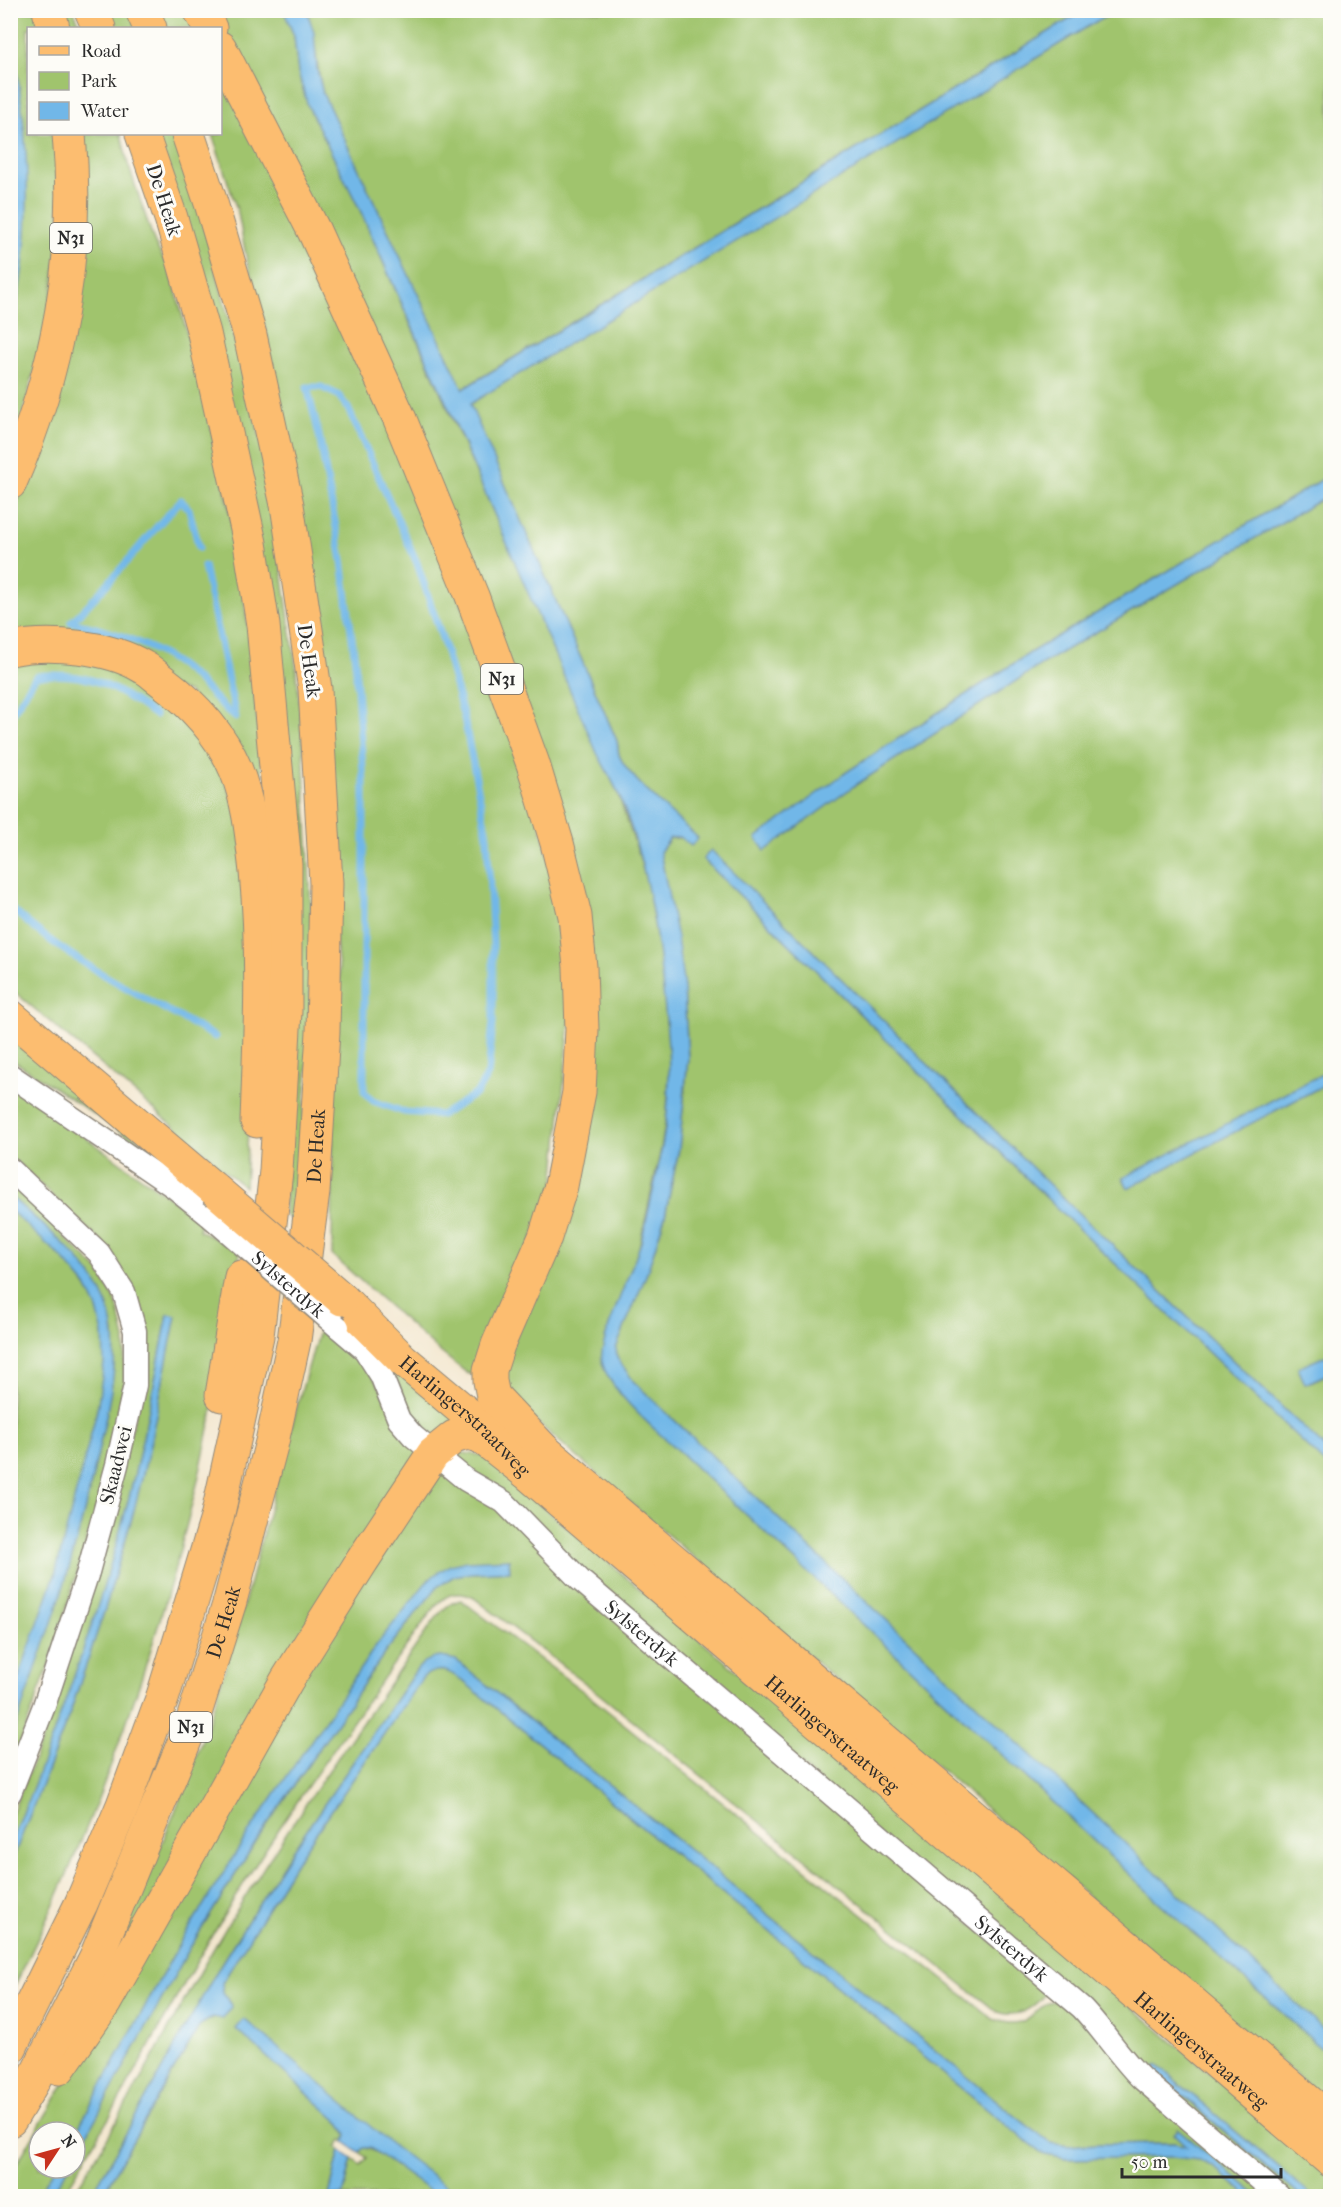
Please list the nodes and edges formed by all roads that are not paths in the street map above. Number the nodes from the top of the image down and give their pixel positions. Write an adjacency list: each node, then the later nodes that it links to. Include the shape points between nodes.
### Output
1 (49, 10): 5 (main road)
2 (91, 10): 6 (main road)
3 (142, 10): 7 (main road)
4 (200, 10): 8 (main road)
5 (53, 27)
6 (99, 27)
7 (150, 27)
8 (209, 27)
9 (222, 52): 21 (main road, N31, via 314,231 399,417 472,596 533,764 575,916 582,1030 579,1092 558,1196 490,1370 493,1396)
10 (69, 135): 13 (main road, N31, via 72,226 57,342 45,391)
11 (142, 135): 22 (main road, De Heak / N31, via 204,333 250,543 267,657 285,865 285,1011 277,1159 257,1336 217,1518)
12 (188, 135): 25 (main road, De Heak / N31, via 250,335 286,505 315,689 326,883 323,1032 313,1192 294,1341 272,1442 230,1601 192,1723 96,1957)
13 (10, 483)
14 (10, 649): 22 (main road, N31, via 65,646 106,652 143,666 187,700 218,736 236,770 251,822 259,909 255,1167 237,1311)
15 (10, 1016): 18 (main road, Harlingerstraatweg)
16 (10, 1075): 18 (street, via 174,1187)
17 (10, 1169): 23 (street, Skaadwei, via 99,1253 124,1292 135,1331 135,1385 109,1497 48,1695)
18 (212, 1203): 19 (main road, Harlingerstraatweg, bridge)
19 (340, 1313): 20 (street, Sylsterdyk, via 381,1375 399,1420); 21 (main road, Harlingerstraatweg, via 410,1346 484,1407)
20 (433, 1454): 21 (main road, via 454,1437 466,1433); 27 (main road, via 287,1680 105,2002); 29 (street, Sylsterdyk, via 466,1480 504,1502 580,1580 1082,2008 1141,2078)
21 (535, 1461): 26 (main road, Harlingerstraatweg); 28 (main road, Harlingerstraatweg)
22 (163, 1696): 24 (main road, De Heak / N31, via 81,1904)
23 (10, 1793)
24 (10, 2048)
25 (10, 2120)
26 (1330, 2120)
27 (10, 2136)
28 (1330, 2160)
29 (1280, 2196)

